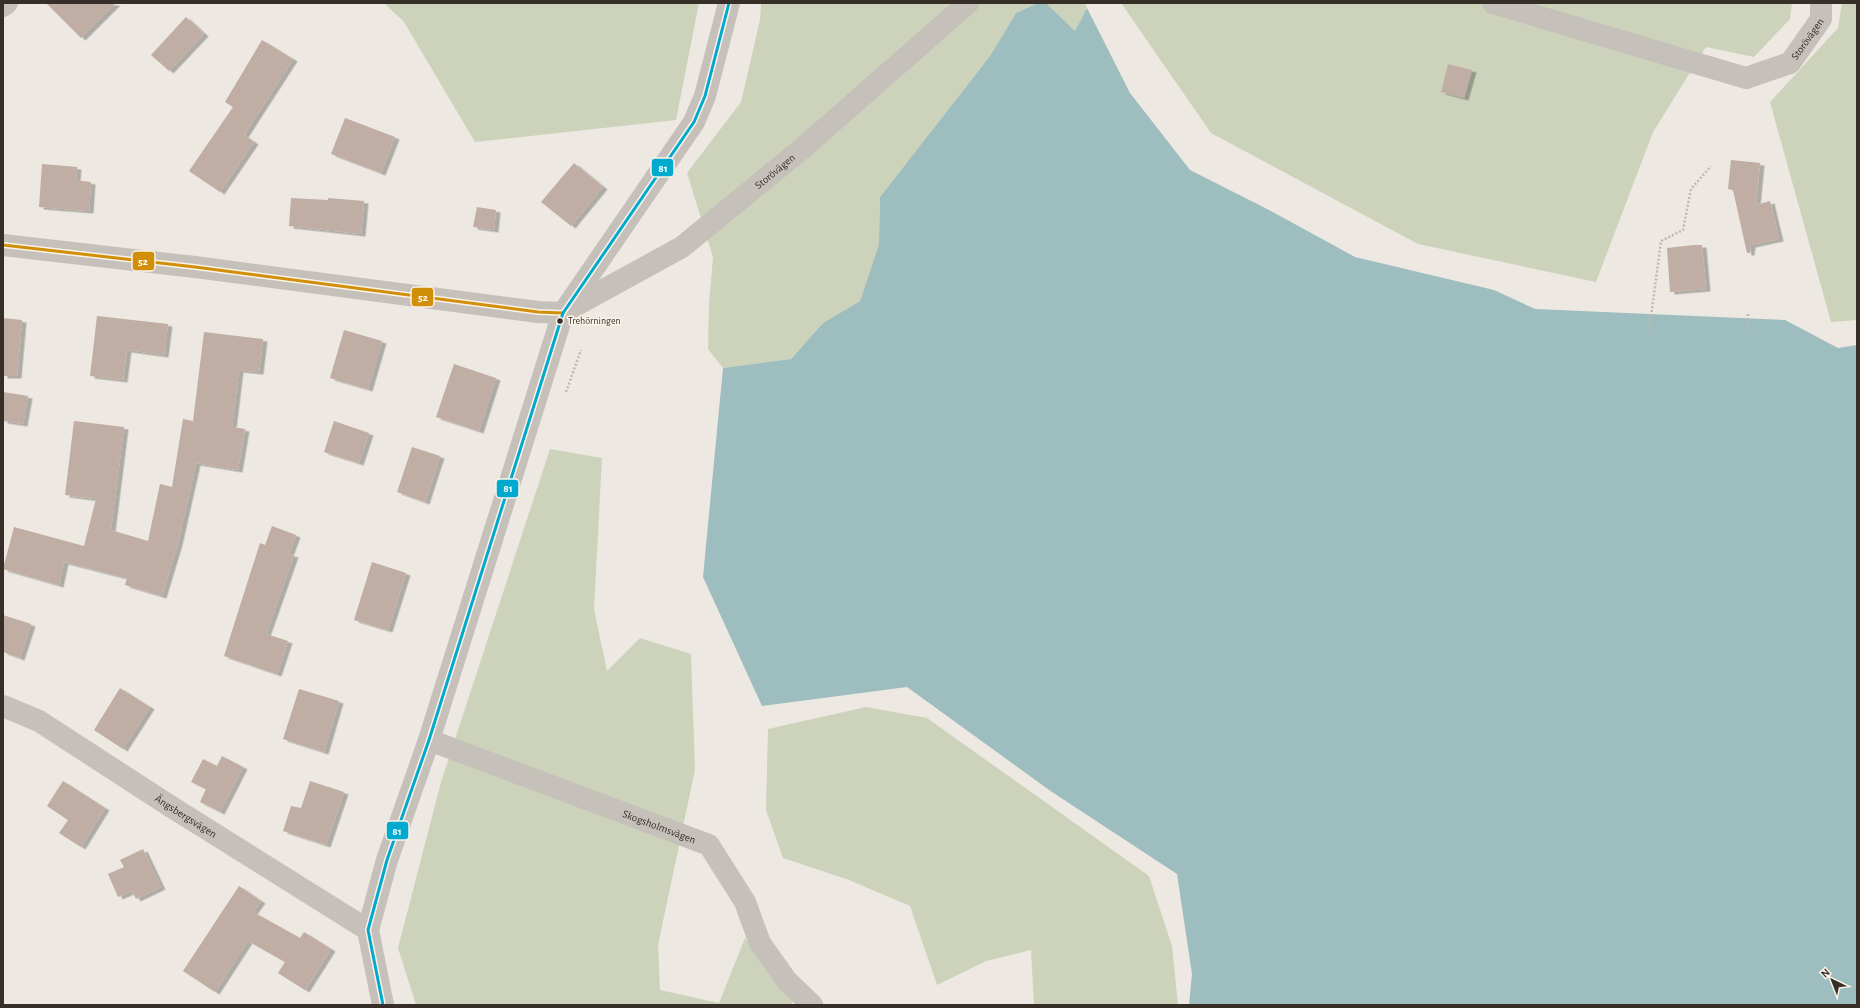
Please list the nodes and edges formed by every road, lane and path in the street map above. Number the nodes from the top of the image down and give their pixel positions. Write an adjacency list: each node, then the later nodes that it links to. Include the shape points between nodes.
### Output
1 (7, 3): 6 (street)
2 (729, 3): 9 (street, via 705,96 694,122)
3 (968, 3): 9 (street, Storövägen, via 804,147 682,247)
4 (1493, 3): 5 (street, Storövägen, via 1746,78 1790,63 1822,19)
5 (1821, 3)
6 (3, 6)
7 (1711, 166): 11 (path, via 1691,189 1682,230 1661,241)
8 (3, 245): 9 (street, via 195,267 538,312)
9 (563, 313): 16 (street)
10 (1748, 314): 12 (path)
11 (1649, 332)
12 (1748, 332)
13 (582, 350): 14 (path)
14 (566, 392)
15 (3, 706): 17 (street, Ängsbergsvägen, via 39,721)
16 (428, 740): 17 (street, via 388,860); 19 (street, Skogsholmsvägen, via 709,844 745,902 760,943 787,981)
17 (368, 930): 18 (street)
18 (383, 1005)
19 (812, 1005)

